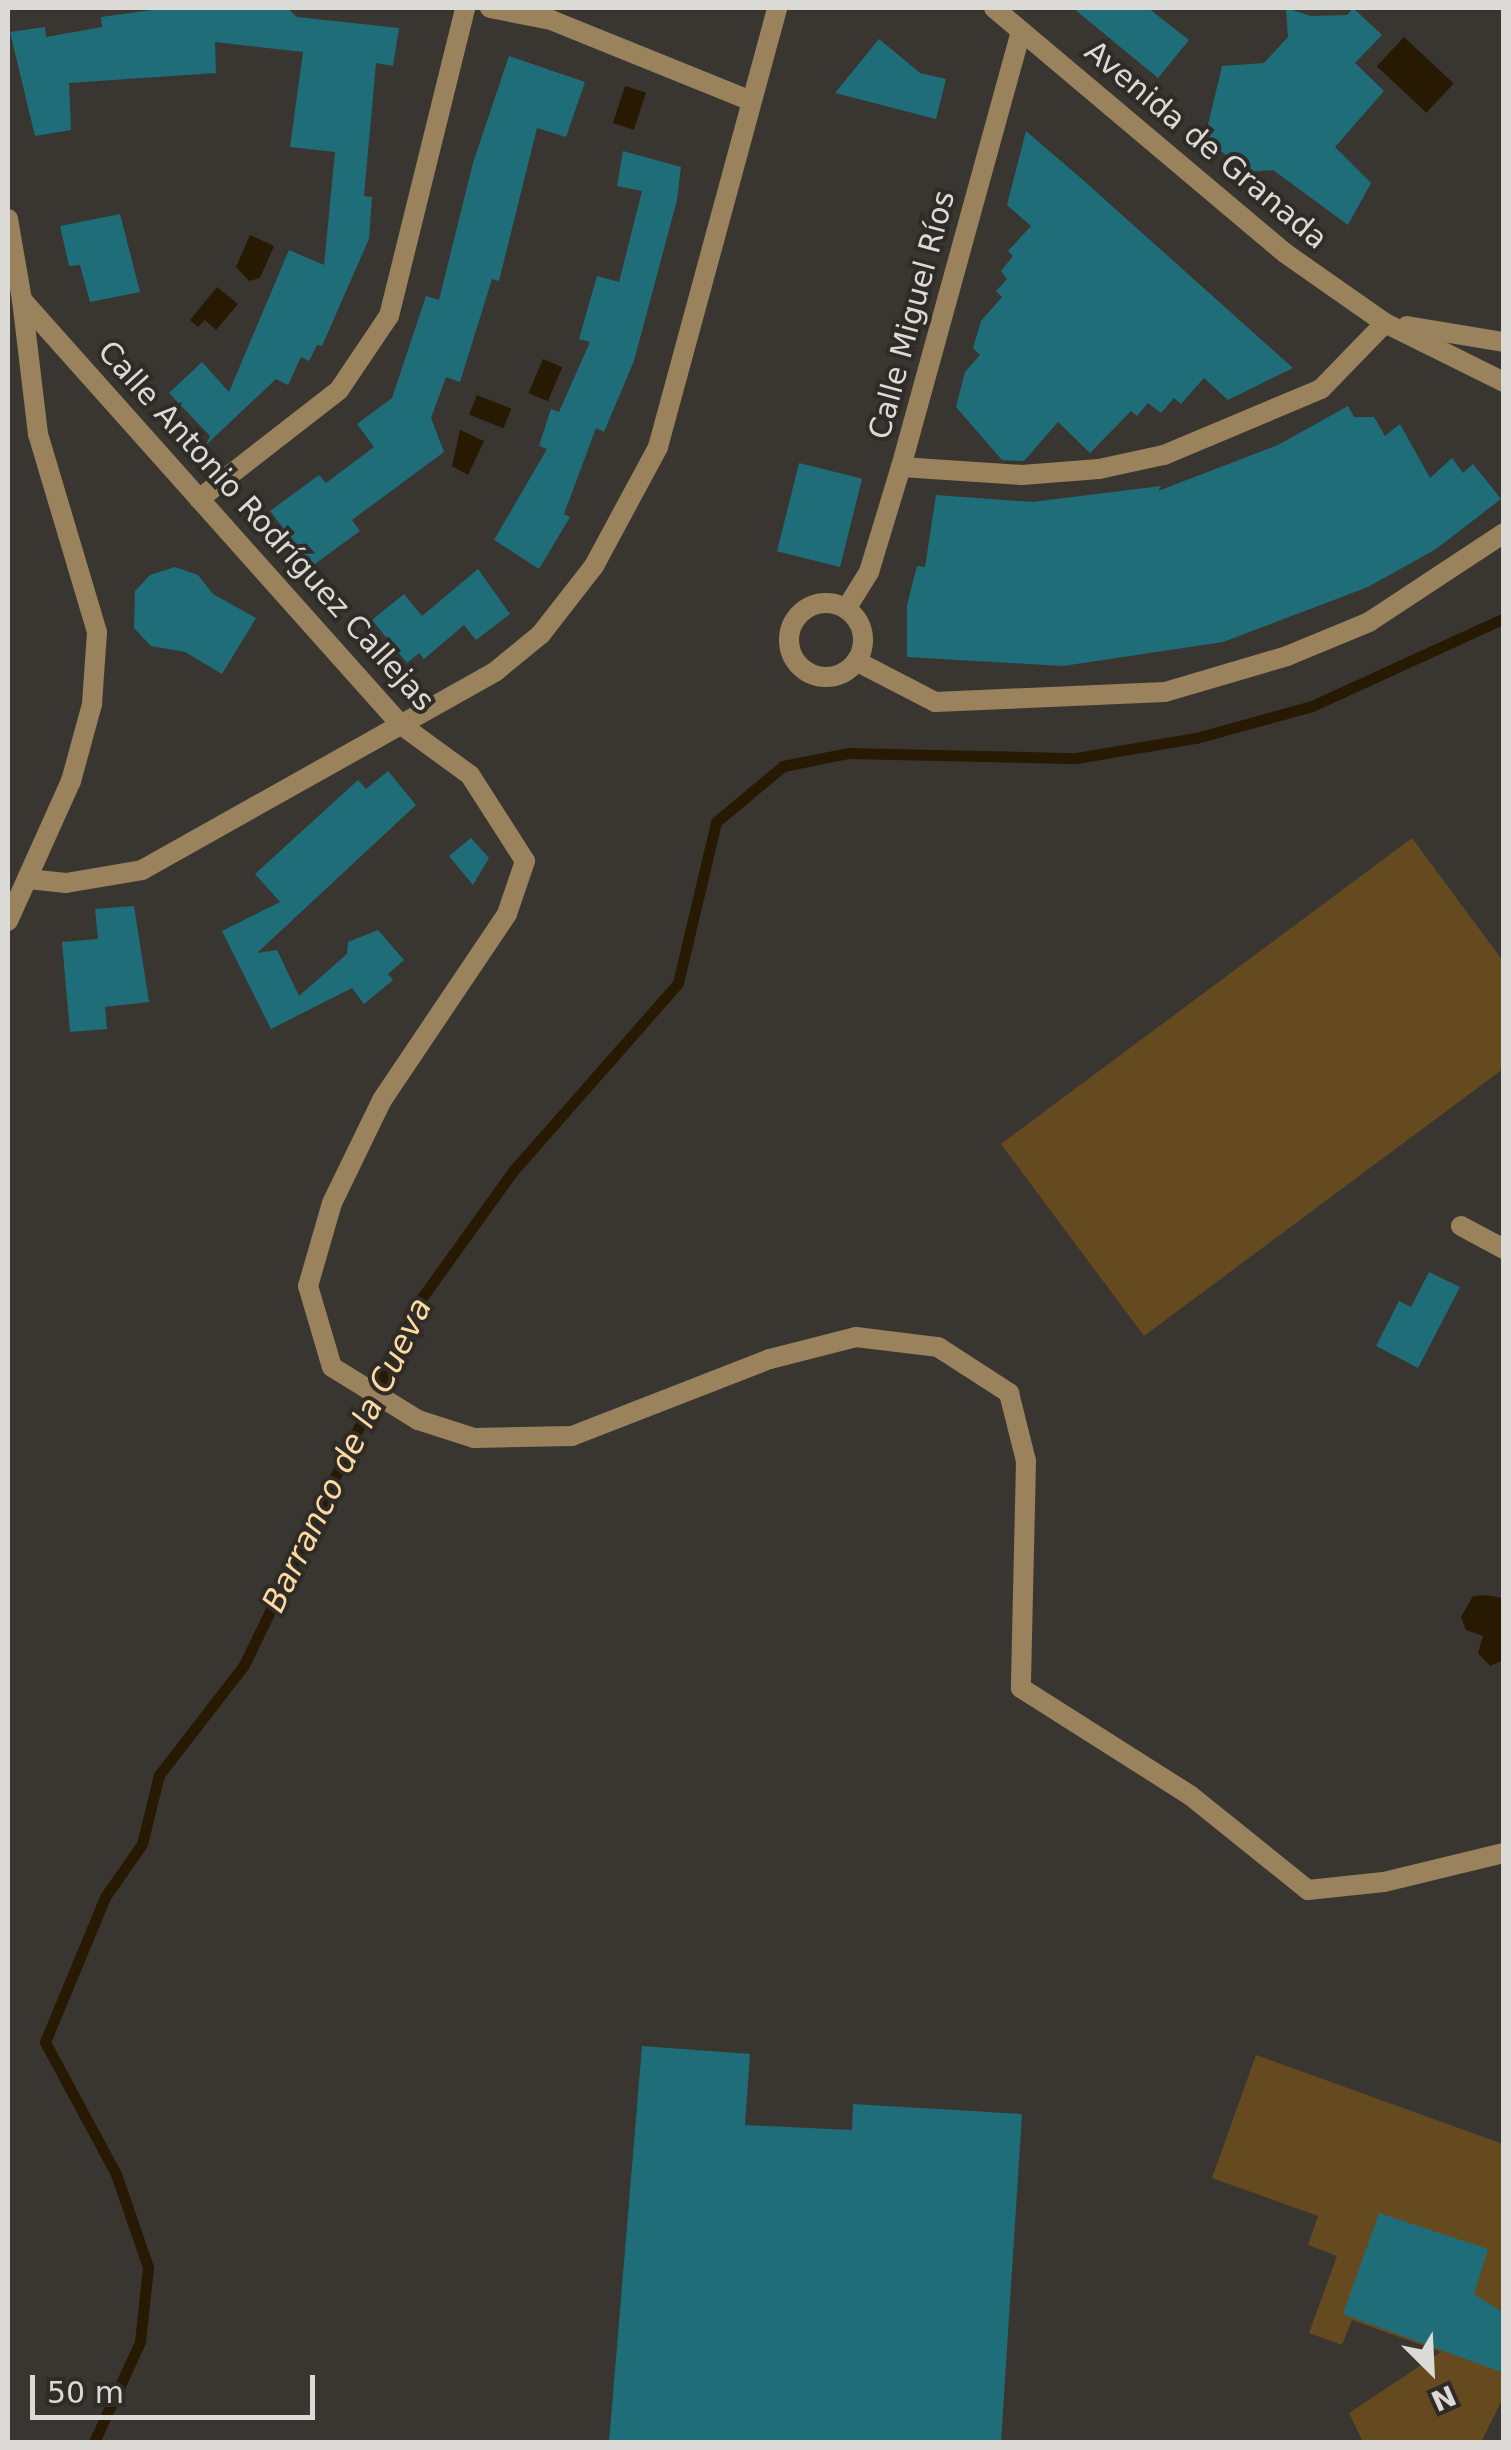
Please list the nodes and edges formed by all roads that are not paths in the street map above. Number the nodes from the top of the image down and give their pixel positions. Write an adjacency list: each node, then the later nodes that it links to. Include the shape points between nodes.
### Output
1 (465, 8): 13 (street, via 389,316 340,390)
2 (490, 8): 6 (street, via 551,20)
3 (778, 8): 6 (street)
4 (994, 8): 5 (street, Avenida de Granada)
5 (1021, 30): 9 (street, Avenida de Granada, via 1285,253); 12 (street, Calle Miguel Ríos)
6 (749, 100): 17 (street, via 658,447 594,566 541,634 496,671)
7 (8, 219): 8 (street)
8 (22, 300): 13 (street, Calle Antonio Rodríguez Callejas); 18 (street, via 38,434 97,632 92,704 71,781)
9 (1385, 322): 10 (street, Avenida de Granada); 11 (street, Avenida de Granada); 12 (street, via 1322,389 1164,455 1099,470 1022,475)
10 (1504, 342)
11 (1504, 382)
12 (901, 467): 15 (street, Calle Miguel Ríos, via 869,572)
13 (199, 499): 17 (street, Calle Antonio Rodríguez Callejas)
14 (1504, 533): 16 (street, via 1369,622 1287,656 1165,692 936,702)
15 (846, 609): 16 (street, via 863,638); 16 (street, via 812,606 794,622 789,646 812,674 836,676)
16 (856, 661)
17 (400, 724): 18 (street, via 142,870 66,883); 22 (street, Calle Antonio Rodríguez Callejas, via 470,775 526,861 507,914 382,1100 332,1203 308,1286 332,1367 418,1420 474,1438 572,1436 770,1360 856,1337 938,1347 1009,1393 1026,1461 1021,1688 1191,1796 1308,1890 1384,1882)
18 (28, 879): 19 (street)
19 (8, 921)
20 (1461, 1226): 21 (street)
21 (1504, 1250)
22 (1504, 1852)

